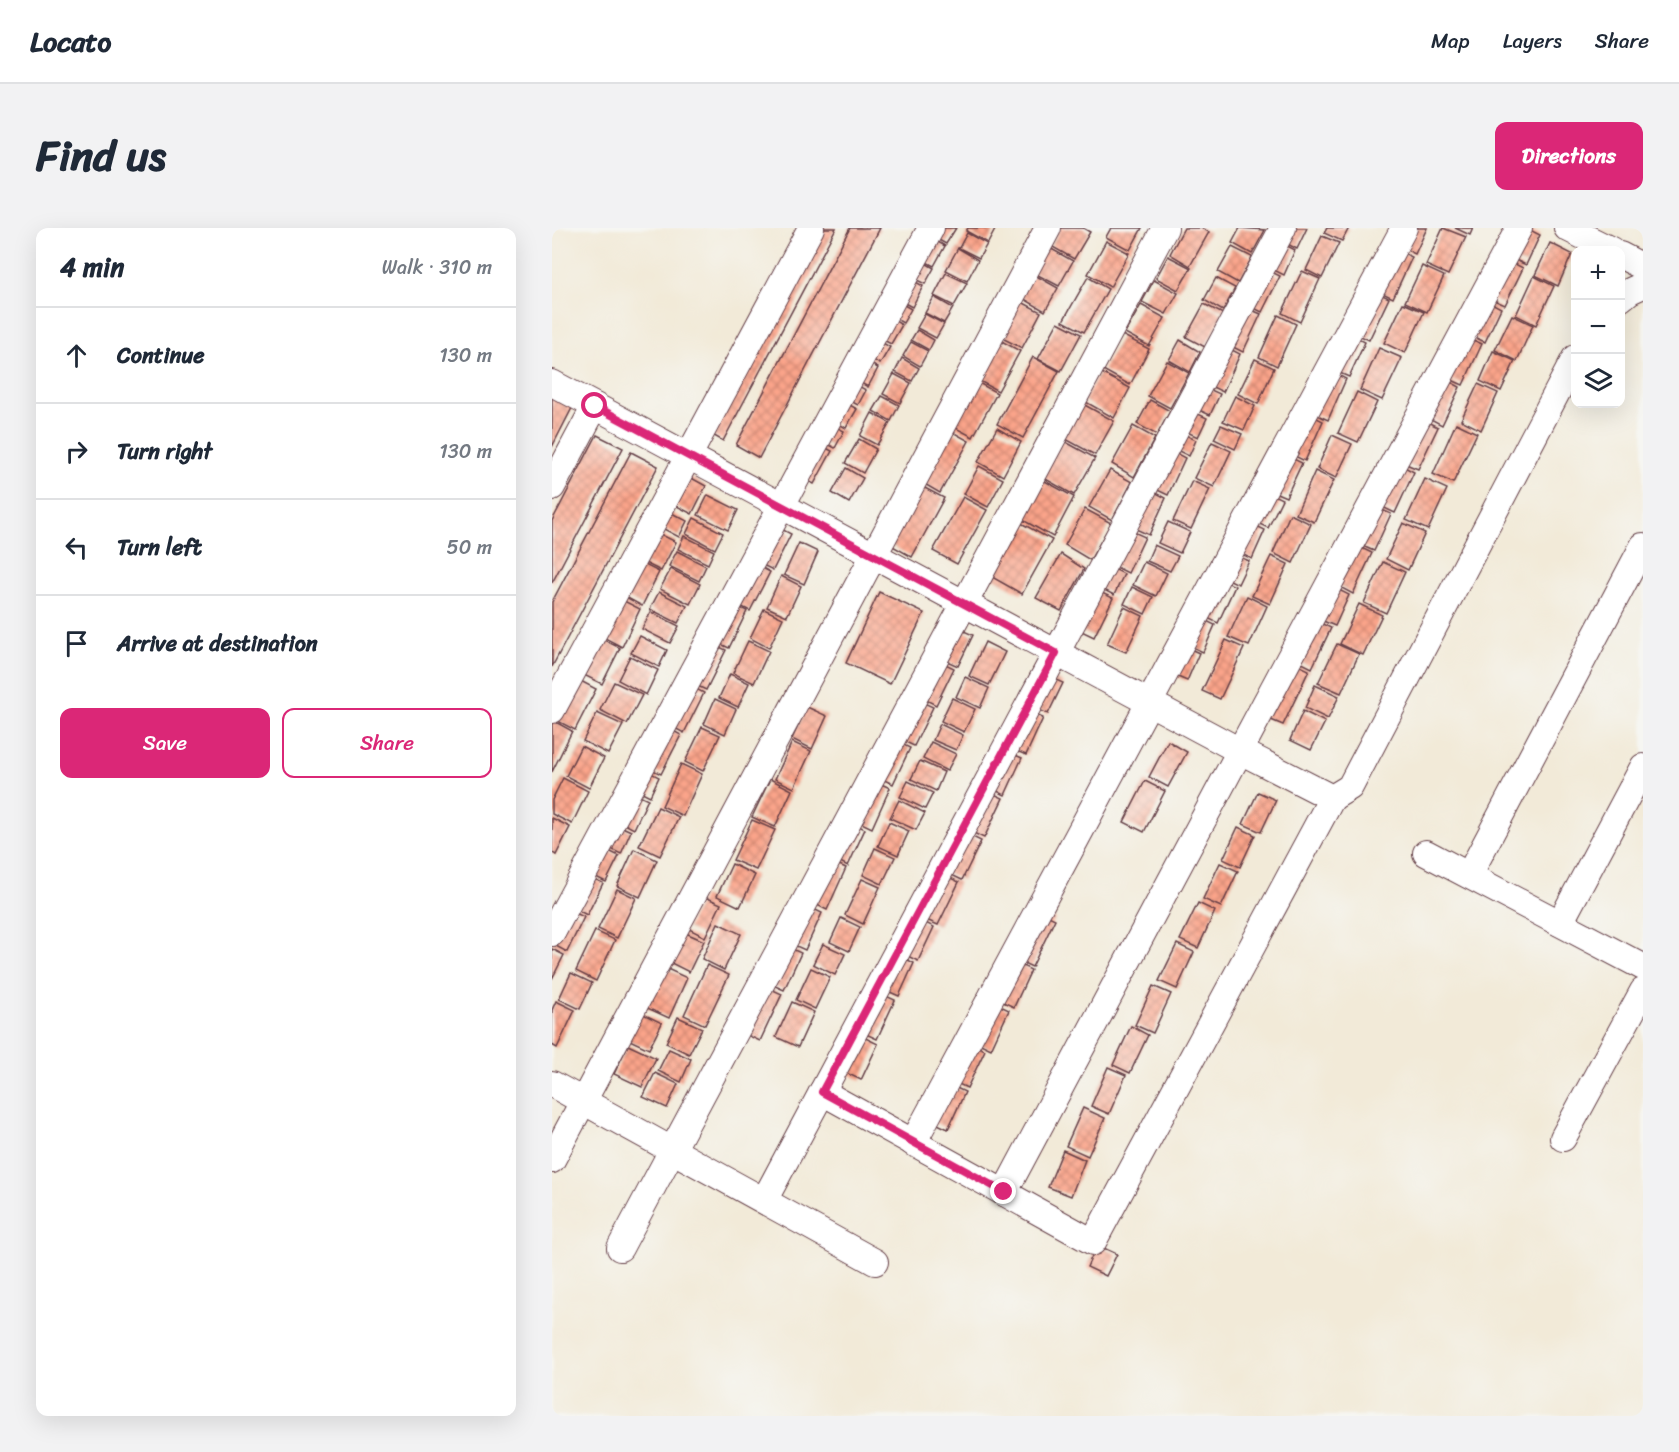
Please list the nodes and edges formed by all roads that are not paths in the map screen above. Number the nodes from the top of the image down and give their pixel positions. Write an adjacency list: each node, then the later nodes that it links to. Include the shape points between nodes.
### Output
1 (812, 228): 17 (street)
2 (931, 228): 19 (street)
3 (1048, 228): 21 (street)
4 (1166, 228): 22 (street)
5 (1283, 228): 23 (street)
6 (1404, 228): 24 (street)
7 (1519, 228): 26 (street)
8 (1568, 228): 9 (street)
9 (1603, 246)
10 (1625, 258): 11 (street)
11 (1643, 267)
12 (1643, 285): 13 (street)
13 (1625, 296)
14 (1571, 366): 28 (street, via 1350,787)
15 (552, 383): 16 (street)
16 (595, 406): 17 (street); 18 (street)
17 (689, 456): 19 (street); 25 (street)
18 (552, 487)
19 (783, 507): 21 (street); 32 (street)
20 (1643, 546): 30 (street)
21 (874, 555): 22 (street); 37 (street)
22 (964, 603): 23 (street); 40 (street)
23 (1056, 653): 24 (street); 36 (street)
24 (1149, 703): 26 (street); 39 (street)
25 (552, 710)
26 (1240, 751): 28 (street); 42 (street)
27 (1643, 767): 31 (street)
28 (1332, 798): 42 (street, via 1093,1242)
29 (1426, 853): 30 (street)
30 (1469, 875): 31 (street)
31 (1560, 923): 33 (street)
32 (552, 933)
33 (1643, 967)
34 (1643, 991): 38 (street)
35 (552, 1084): 37 (street)
36 (822, 1092): 39 (street); 43 (street)
37 (583, 1101): 40 (street); 41 (street)
38 (1563, 1138)
39 (914, 1143): 42 (street)
40 (672, 1149): 43 (street); 44 (street)
41 (552, 1160)
42 (1004, 1192)
43 (765, 1199): 45 (street)
44 (620, 1248)
45 (875, 1262)

